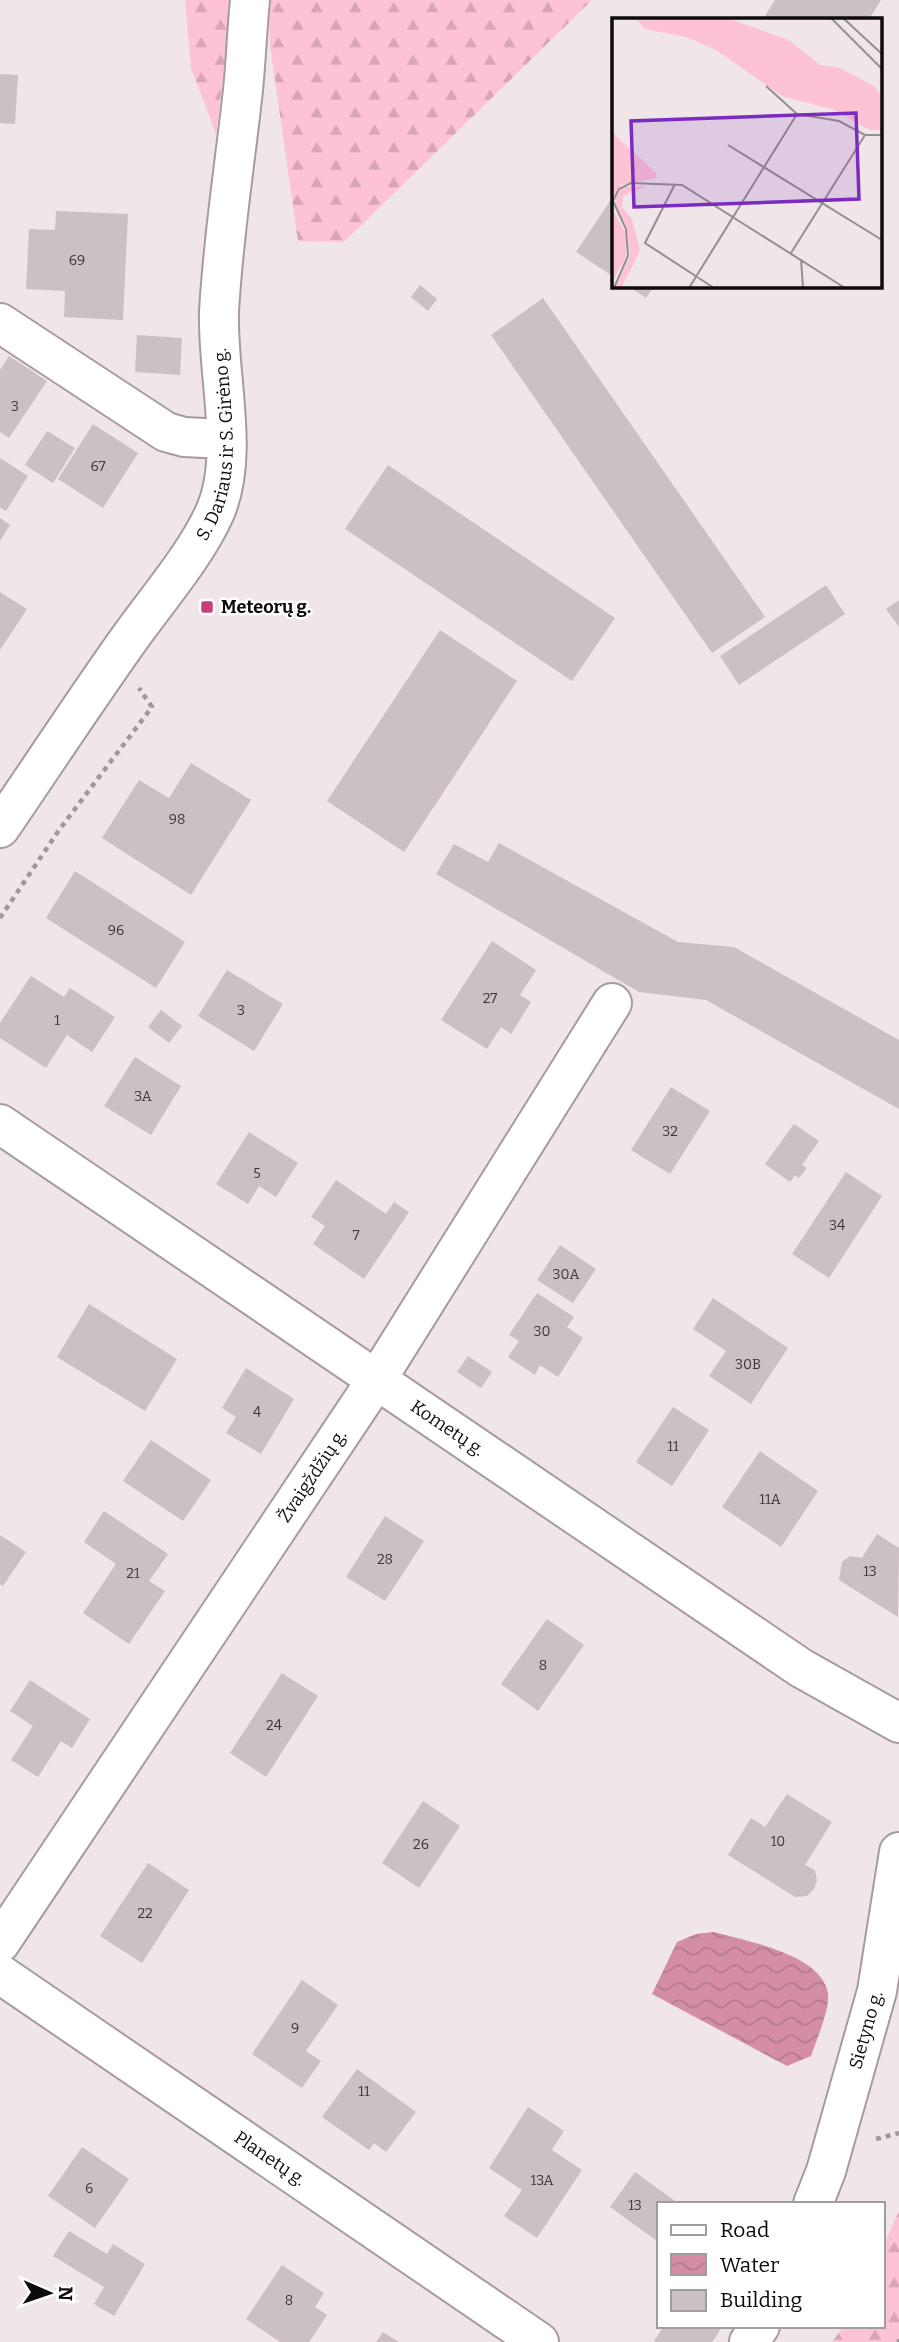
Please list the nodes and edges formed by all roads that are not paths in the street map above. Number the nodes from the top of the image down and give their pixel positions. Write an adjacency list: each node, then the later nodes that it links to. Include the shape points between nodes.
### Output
1 (250, 0): 3 (street, S. Dariaus ir S. Girėno g., via 219,314)
2 (0, 323): 3 (street, via 166,432)
3 (226, 439): 4 (street, S. Dariaus ir S. Girėno g., via 225,474 215,511 192,551)
4 (0, 828)
5 (612, 1003): 7 (street, Žvaigždžių g.)
6 (0, 1124): 7 (street, Kometų g.)
7 (377, 1379): 8 (street, Kometų g., via 801,1668); 10 (street, Žvaigždžių g.)
8 (899, 1723)
9 (899, 1852): 12 (street, Sietyno g., via 877,1991)
10 (0, 1943)
11 (0, 1975): 13 (street, Planetų g.)
12 (814, 2202)
13 (539, 2342)

